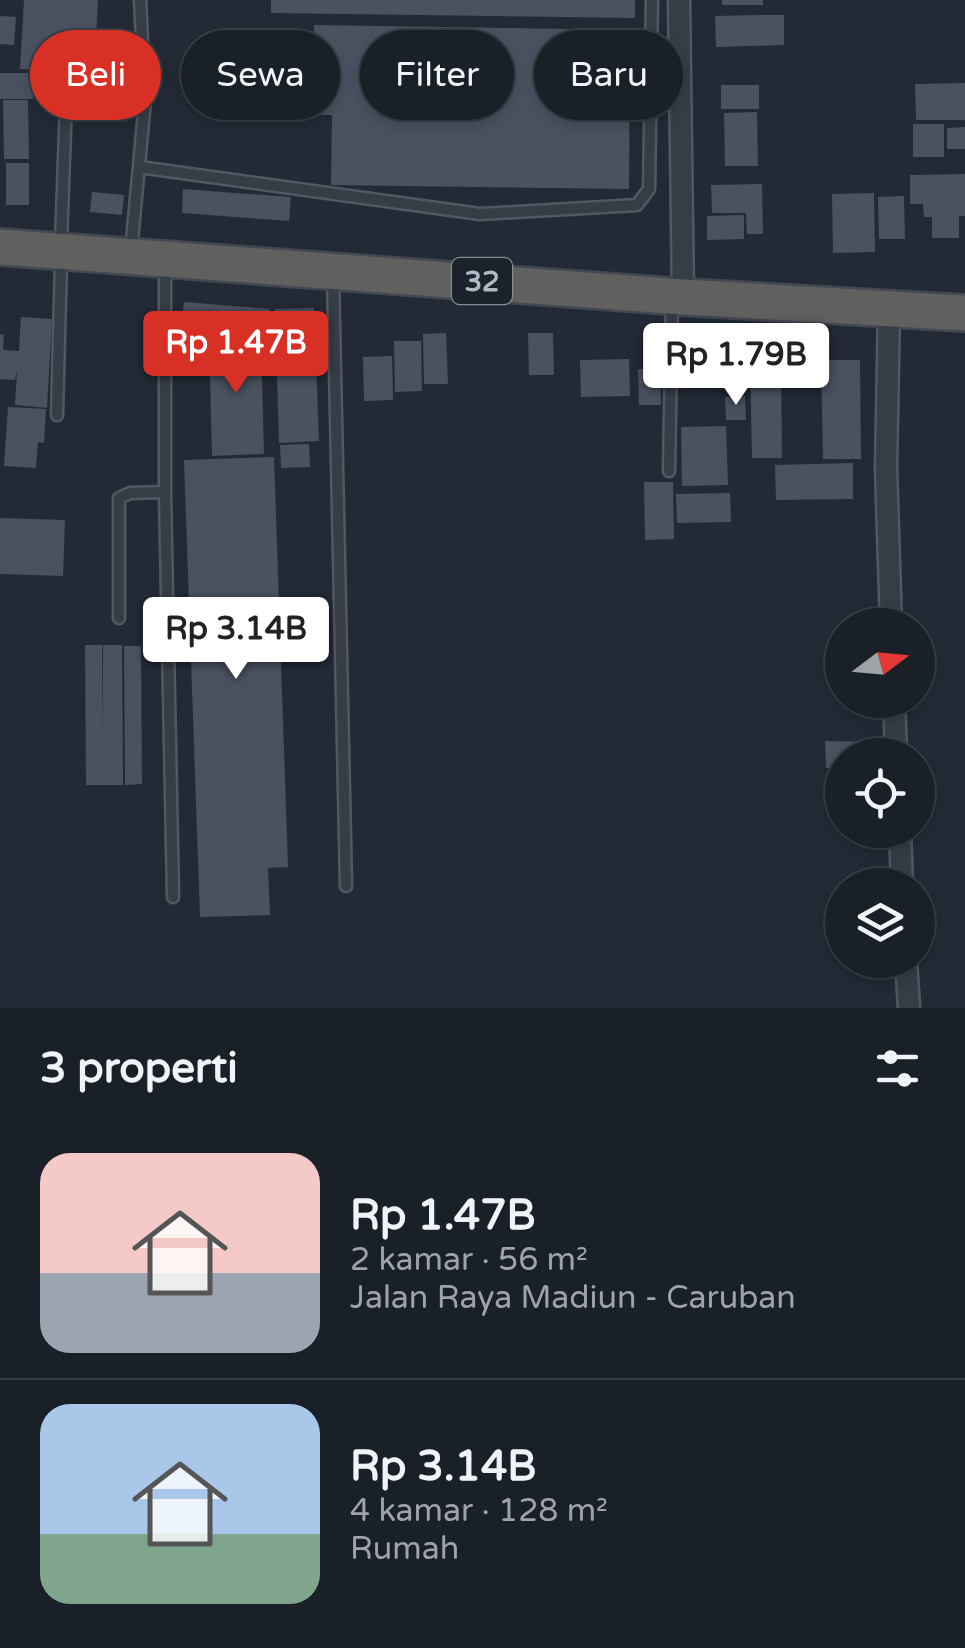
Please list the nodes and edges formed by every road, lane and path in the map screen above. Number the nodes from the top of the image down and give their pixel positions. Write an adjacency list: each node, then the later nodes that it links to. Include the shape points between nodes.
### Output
1 (140, 0): 5 (lane, via 145,101)
2 (652, 0): 5 (lane, via 648,189 637,205 480,214)
3 (679, 0): 10 (street)
4 (65, 120): 7 (lane)
5 (139, 166): 8 (lane)
6 (0, 248): 7 (highway, 32)
7 (61, 252): 8 (highway, 32); 13 (lane)
8 (148, 258): 9 (highway, 32); 15 (lane)
9 (333, 270): 10 (highway, 32); 18 (lane)
10 (678, 296): 11 (highway, 32); 14 (lane)
11 (890, 308): 12 (highway, 32); 16 (street)
12 (965, 313)
13 (58, 416)
14 (670, 471)
15 (164, 492): 17 (lane, via 118,498); 19 (lane)
16 (890, 608)
17 (119, 618)
18 (346, 886)
19 (173, 898)
20 (907, 978): 21 (street)
21 (909, 1008)

